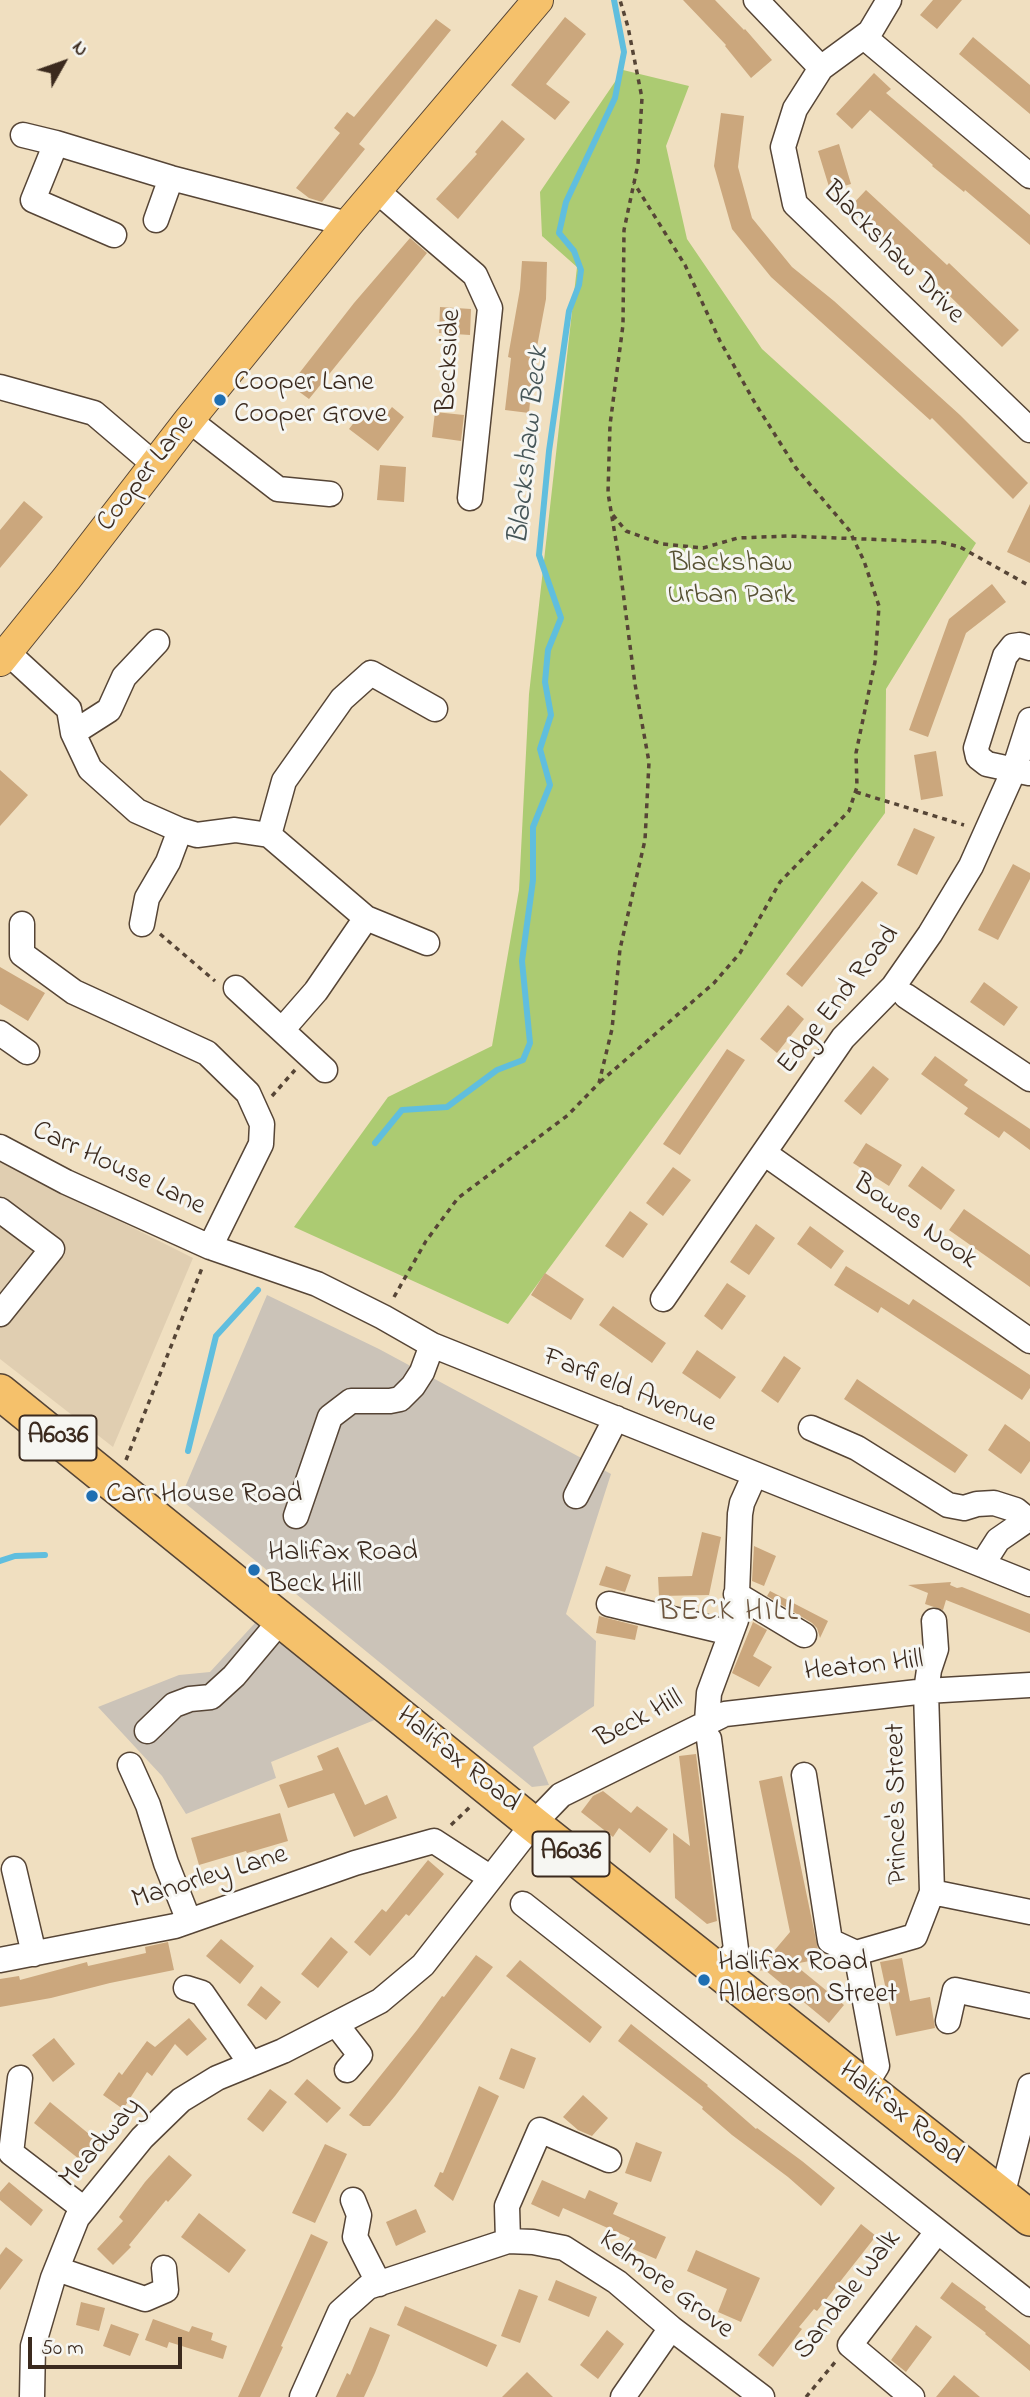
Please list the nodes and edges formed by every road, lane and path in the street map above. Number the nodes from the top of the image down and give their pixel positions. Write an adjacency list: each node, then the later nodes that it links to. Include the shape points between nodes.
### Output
1 (538, 0): 12 (main road, Cooper Lane)
2 (620, 0): 11 (path, via 642,98)
3 (756, 0): 6 (street)
4 (889, 0): 5 (street, Blackshaw Drive)
5 (864, 37): 6 (street, Blackshaw Drive); 9 (street)
6 (821, 68): 18 (street, Blackshaw Drive, via 795,109 783,147 795,204)
7 (23, 135): 8 (street)
8 (56, 143): 10 (street); 15 (street, via 33,200)
9 (1030, 176)
10 (171, 178): 13 (street); 14 (street)
11 (634, 183): 22 (path, via 624,230 623,325 610,425); 23 (path, via 685,265 755,403 796,468)
12 (377, 191): 14 (main road, Cooper Lane); 21 (street, Beckside, via 475,275 489,308)
13 (156, 220)
14 (348, 224): 17 (main road, Cooper Lane)
15 (114, 235)
16 (0, 387): 19 (street, via 94,413)
17 (188, 419): 19 (main road, Cooper Lane); 20 (street, via 278,489)
18 (1030, 430)
19 (155, 465): 27 (main road, Cooper Lane)
20 (330, 494)
21 (470, 498)
22 (611, 513): 23 (path, via 626,531 662,544 703,548 738,538); 47 (path, via 649,762 645,840 620,949 612,1029)
23 (852, 537): 24 (path, via 940,542); 32 (path, via 879,606 875,662 856,753)
24 (1030, 586)
25 (157, 642): 30 (street, via 124,677 109,710)
26 (1030, 649): 31 (street, via 1013,646 1005,656 976,748 987,764)
27 (4, 657): 30 (street, via 69,709)
28 (435, 709): 35 (street, via 372,673 342,699 284,781)
29 (1030, 720): 31 (street, Edge End Road)
30 (73, 733): 33 (street, via 90,769 137,811)
31 (1022, 772): 34 (street, Edge End Road)
32 (856, 792): 34 (path); 47 (path, via 849,811 780,882 740,953 714,983)
33 (180, 830): 35 (street, via 197,835 235,830); 38 (street, via 169,862 147,898)
34 (986, 831): 50 (street, Edge End Road, via 971,866 930,934 893,987 844,1038)
35 (269, 835): 36 (street)
36 (366, 918): 39 (street); 42 (street, via 316,991)
37 (22, 924): 48 (street, via 22,954 74,992 206,1053 248,1093)
38 (142, 924): 40 (path, via 166,937 222,986)
39 (427, 943)
40 (236, 988): 42 (street)
41 (906, 996): 46 (street)
42 (282, 1030): 45 (street)
43 (0, 1033): 44 (street)
44 (27, 1052)
45 (317, 1062): 48 (path)
46 (1030, 1079)
47 (599, 1083): 55 (path, via 568,1115 458,1198 426,1241)
48 (257, 1113): 52 (street, via 262,1124 261,1144)
49 (0, 1147): 52 (street, Carr House Lane)
50 (764, 1153): 53 (street, Edge End Road); 56 (street, Bowes Nook)
51 (0, 1210): 54 (street, via 52,1249)
52 (210, 1247): 55 (street, Farfield Avenue, via 317,1284); 62 (path)
53 (663, 1299)
54 (0, 1314)
55 (383, 1317): 57 (street, Farfield Avenue)
56 (1030, 1341)
57 (432, 1345): 59 (street, Farfield Avenue); 64 (street, via 422,1372 400,1399 351,1401 330,1417)
58 (0, 1392): 62 (highway, A6036)
59 (616, 1419): 61 (street, Farfield Avenue); 63 (street)
60 (811, 1428): 65 (street, via 857,1448 948,1505 964,1508 994,1503)
61 (755, 1474): 66 (street, Farfield Avenue); 68 (street, Beck Hill, via 742,1503)
62 (116, 1485): 70 (highway, Halifax Road / A6036)
63 (576, 1496)
64 (296, 1516)
65 (1029, 1519): 66 (street, via 998,1540)
66 (982, 1565): 67 (street, Farfield Avenue)
67 (1030, 1584)
68 (736, 1594): 72 (street, Beck Hill); 73 (street)
69 (609, 1604): 72 (street)
70 (281, 1619): 77 (street, via 211,1698 174,1706); 80 (highway, Halifax Road / A6036)
71 (934, 1621): 75 (street, Prince's Street, via 936,1649)
72 (732, 1633): 76 (street, Beck Hill, via 709,1693)
73 (804, 1635)
74 (1030, 1685): 75 (street, Heaton Hill)
75 (926, 1691): 76 (street, Heaton Hill, via 724,1714); 85 (street, Prince's Street)
76 (708, 1730): 81 (street, Beck Hill, via 561,1795); 92 (street, via 736,1949)
77 (148, 1731)
78 (130, 1765): 88 (street)
79 (804, 1775): 89 (street, via 830,1941)
80 (490, 1787): 81 (highway, Halifax Road / A6036); 82 (path)
81 (533, 1824): 84 (street, Meadway); 92 (highway, Halifax Road / A6036)
82 (434, 1842): 84 (street); 88 (street, Manorley Lane, via 355,1863)
83 (14, 1869): 90 (street)
84 (491, 1878): 96 (street, Meadway, via 423,1965 380,2001)
85 (932, 1892): 87 (street); 89 (street, Prince's Street, via 915,1936)
86 (523, 1904): 107 (street)
87 (1030, 1912)
88 (189, 1921): 90 (street, Manorley Lane)
89 (856, 1953): 101 (street, via 877,2066)
90 (34, 1954): 91 (street, Manorley Lane)
91 (0, 1960)
92 (720, 1972): 101 (highway, Halifax Road / A6036)
93 (186, 1988): 97 (street, via 202,1993)
94 (1030, 2006): 95 (street, via 955,1990)
95 (948, 2021)
96 (336, 2024): 97 (street, Meadway); 98 (street, via 360,2055)
97 (251, 2064): 105 (street, Meadway, via 181,2100 142,2138)
98 (347, 2070)
99 (20, 2078): 105 (street, via 11,2153)
100 (1030, 2086): 103 (street)
101 (864, 2087): 103 (highway, Halifax Road / A6036)
102 (609, 2160): 108 (street, via 540,2130 507,2206)
103 (1002, 2196): 106 (highway, Halifax Road / A6036)
104 (353, 2200): 111 (street, via 359,2215 355,2237)
105 (84, 2209): 110 (street, Meadway)
106 (1030, 2218)
107 (937, 2232): 112 (street); 114 (street, Sandale Walk)
108 (508, 2241): 111 (street, Kelmore Grove); 113 (street, Kelmore Grove, via 564,2248 617,2282)
109 (164, 2268): 110 (street, via 166,2290 145,2299)
110 (57, 2269): 115 (street, Meadway, via 33,2346)
111 (379, 2284): 116 (street, Kelmore Grove, via 368,2287 340,2312)
112 (1030, 2304)
113 (671, 2328): 117 (street); 118 (street, Kelmore Grove)
114 (850, 2345): 119 (path, Sandale Walk); 120 (street)
115 (32, 2397)
116 (302, 2397)
117 (623, 2397)
118 (762, 2397)
119 (806, 2397)
120 (912, 2397)

